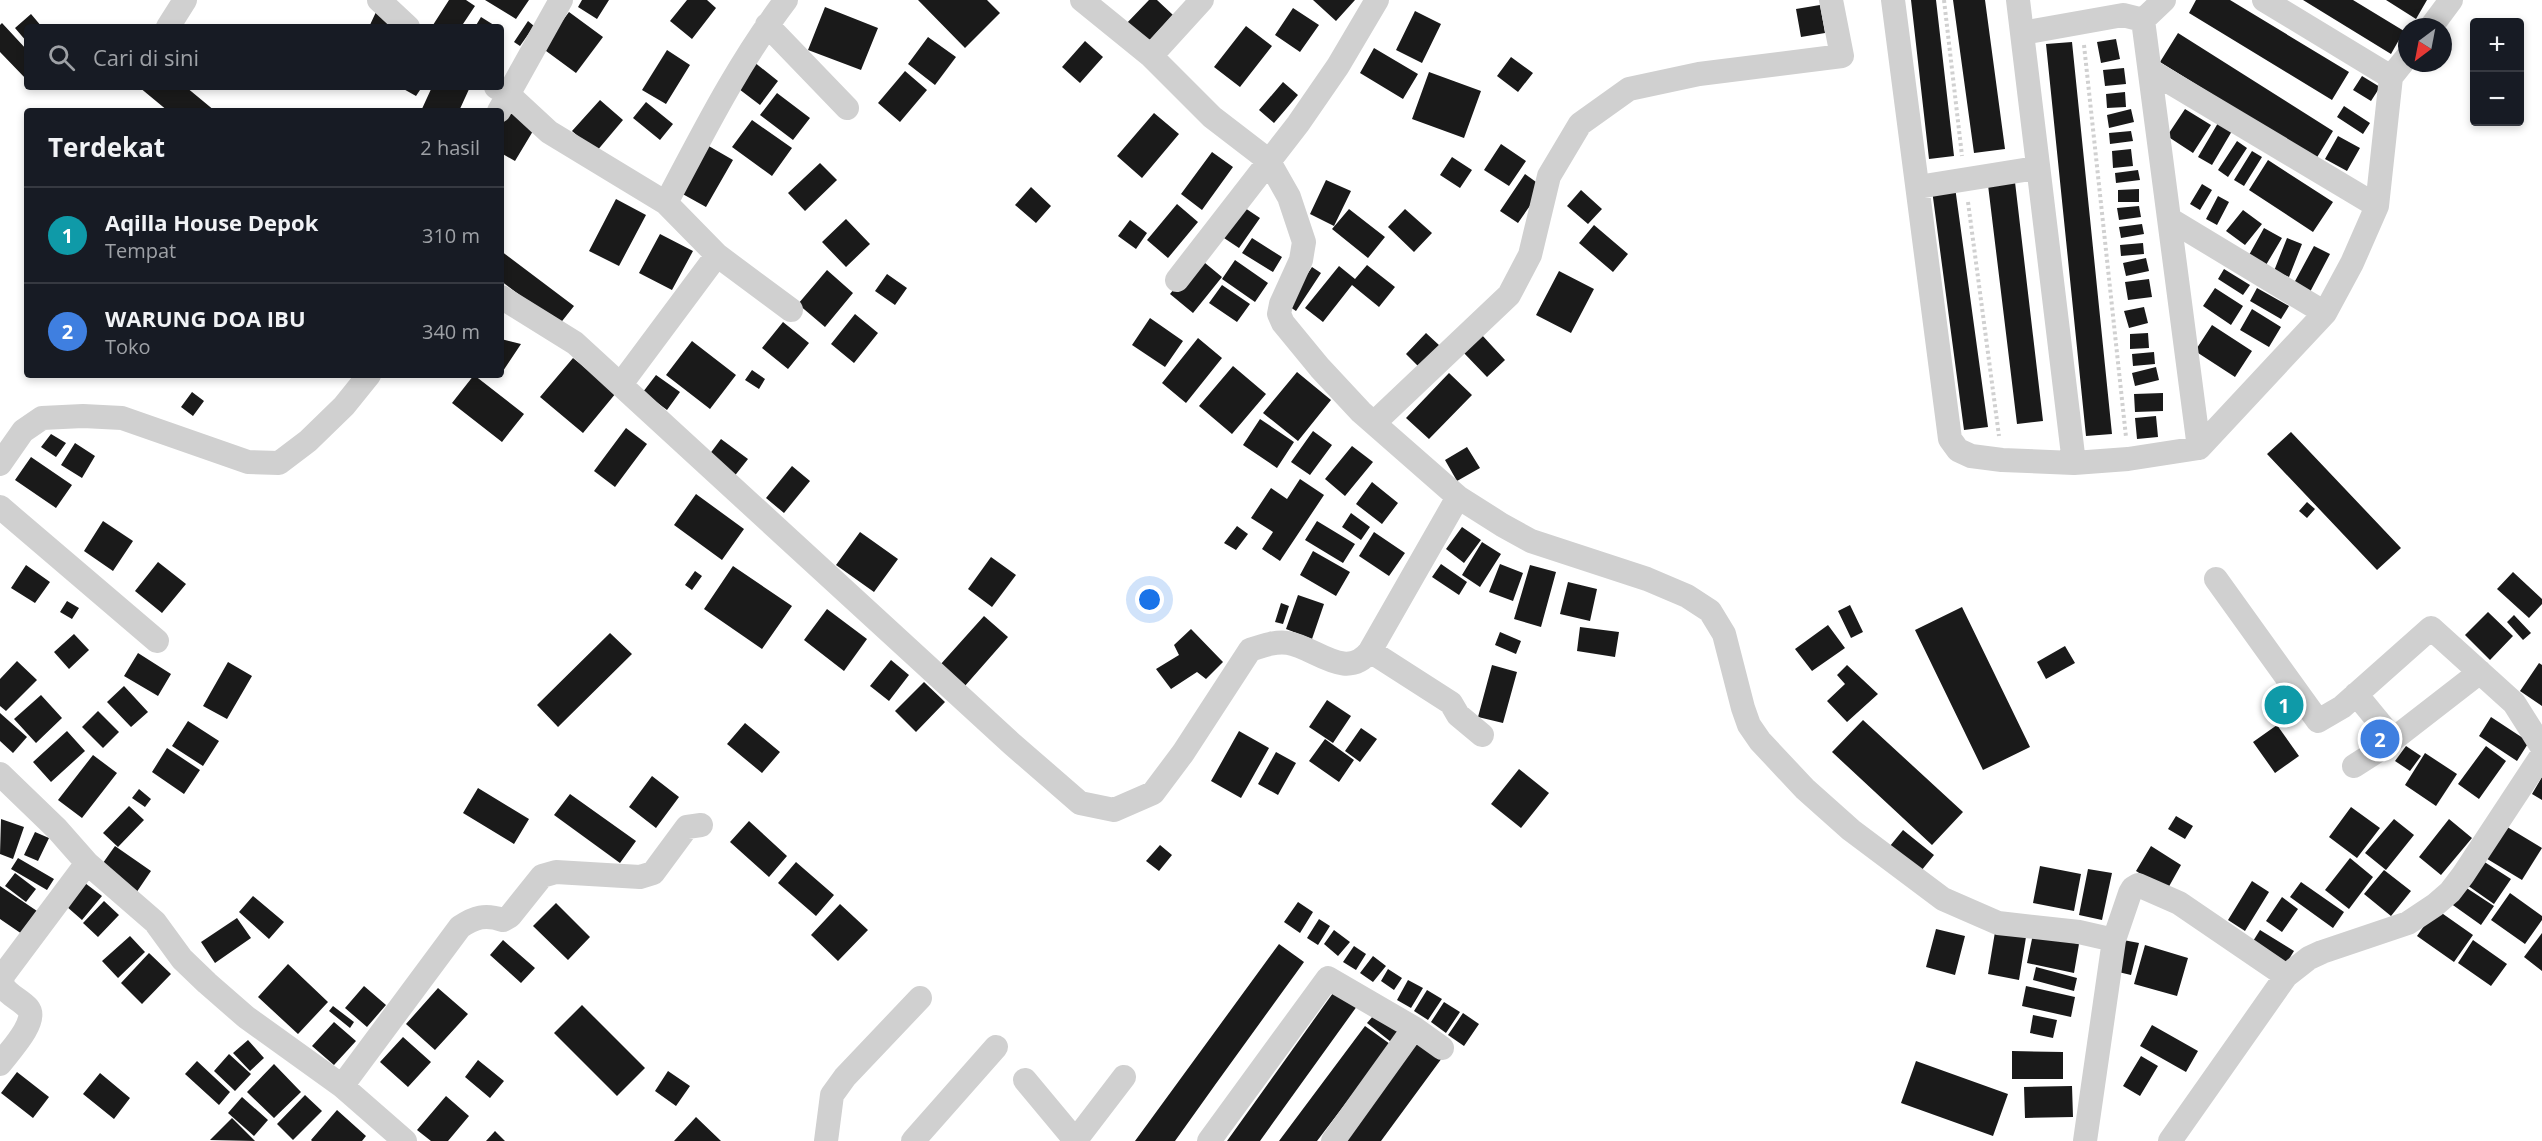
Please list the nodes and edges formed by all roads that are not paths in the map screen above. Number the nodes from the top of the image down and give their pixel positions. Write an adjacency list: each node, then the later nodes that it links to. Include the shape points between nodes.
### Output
1 (185, 0): 16 (street)
2 (379, 0): 17 (street)
3 (561, 0): 24 (street)
4 (786, 0): 18 (street)
5 (1082, 0): 20 (street)
6 (1202, 0): 20 (street)
7 (1377, 0): 26 (street, via 1338,66)
8 (1832, 0): 39 (street, via 1842,56 1699,74 1629,89 1580,124 1549,176 1530,255 1509,295)
9 (1893, 0): 28 (street)
10 (2018, 0): 19 (street)
11 (2164, 0): 14 (street)
12 (2264, 0): 23 (street)
13 (2451, 0): 15 (street)
14 (2126, 11): 19 (street); 22 (street)
15 (2438, 18)
16 (170, 24)
17 (405, 24)
18 (767, 25): 25 (street); 29 (street)
19 (2022, 33): 27 (street)
20 (1151, 56): 26 (street, via 1212,117)
21 (2398, 68): 23 (street)
22 (2151, 71): 30 (street); 31 (street)
23 (2391, 77): 30 (street)
24 (501, 98): 29 (street)
25 (847, 108)
26 (1268, 160): 33 (street); 39 (street, via 1289,197 1304,242 1301,260 1279,314 1320,368)
27 (2036, 168): 28 (street); 41 (street)
28 (1918, 187): 41 (street, via 1950,439 1958,450 1971,456)
29 (666, 203): 32 (street)
30 (2377, 206): 36 (street)
31 (2170, 220): 36 (street); 40 (street)
32 (717, 255): 35 (street); 38 (street)
33 (1177, 280)
34 (504, 299): 38 (street, via 575,343)
35 (791, 310)
36 (2325, 313): 40 (street)
37 (367, 378): 42 (street, via 308,441 279,463 248,462 122,418 83,416 42,418 23,431)
38 (621, 384): 47 (street, via 705,465 1080,802 1114,810 1153,793 1251,650 1285,642 1336,663 1353,663)
39 (1374, 423): 43 (street)
40 (2199, 448): 41 (street)
41 (2074, 463)
42 (0, 464)
43 (1458, 497): 47 (street); 58 (street, via 1532,540 1647,579 1710,611 1724,634 1743,708 1760,741 1851,830 1943,899 1998,923)
44 (0, 507): 46 (street)
45 (2216, 579): 49 (street, via 2318,721)
46 (157, 641)
47 (1370, 651): 50 (street, via 1451,702 1458,715)
48 (2480, 672): 49 (street, via 2431,628); 51 (street); 52 (street, via 2514,703)
49 (2356, 694): 51 (street)
50 (1482, 735)
51 (2393, 739): 54 (street)
52 (2542, 747)
53 (2542, 755): 59 (street, via 2463,875 2435,905 2408,923 2315,955)
54 (2354, 766)
55 (1, 779): 57 (street, via 57,829)
56 (701, 825): 67 (street, via 687,827 653,873 640,877 556,872 542,876 510,916 503,920 475,917 460,927)
57 (87, 863): 64 (street, via 4,974 4,990 29,1009 31,1016 28,1027); 67 (street, via 155,922 182,959 207,983 246,1017)
58 (2114, 940): 59 (street, via 2130,893 2138,885 2178,903); 74 (street)
59 (2286, 976): 75 (street)
60 (921, 998): 69 (street, via 832,1095)
61 (1414, 1028): 63 (street); 72 (street, via 1328,978); 73 (street)
62 (996, 1047): 70 (street)
63 (1442, 1048)
64 (0, 1064)
65 (1124, 1077): 71 (street)
66 (1025, 1080): 71 (street)
67 (342, 1086): 68 (street)
68 (405, 1141)
69 (826, 1141)
70 (913, 1141)
71 (1075, 1141)
72 (1209, 1141)
73 (1333, 1141)
74 (2085, 1141)
75 (2170, 1141)

